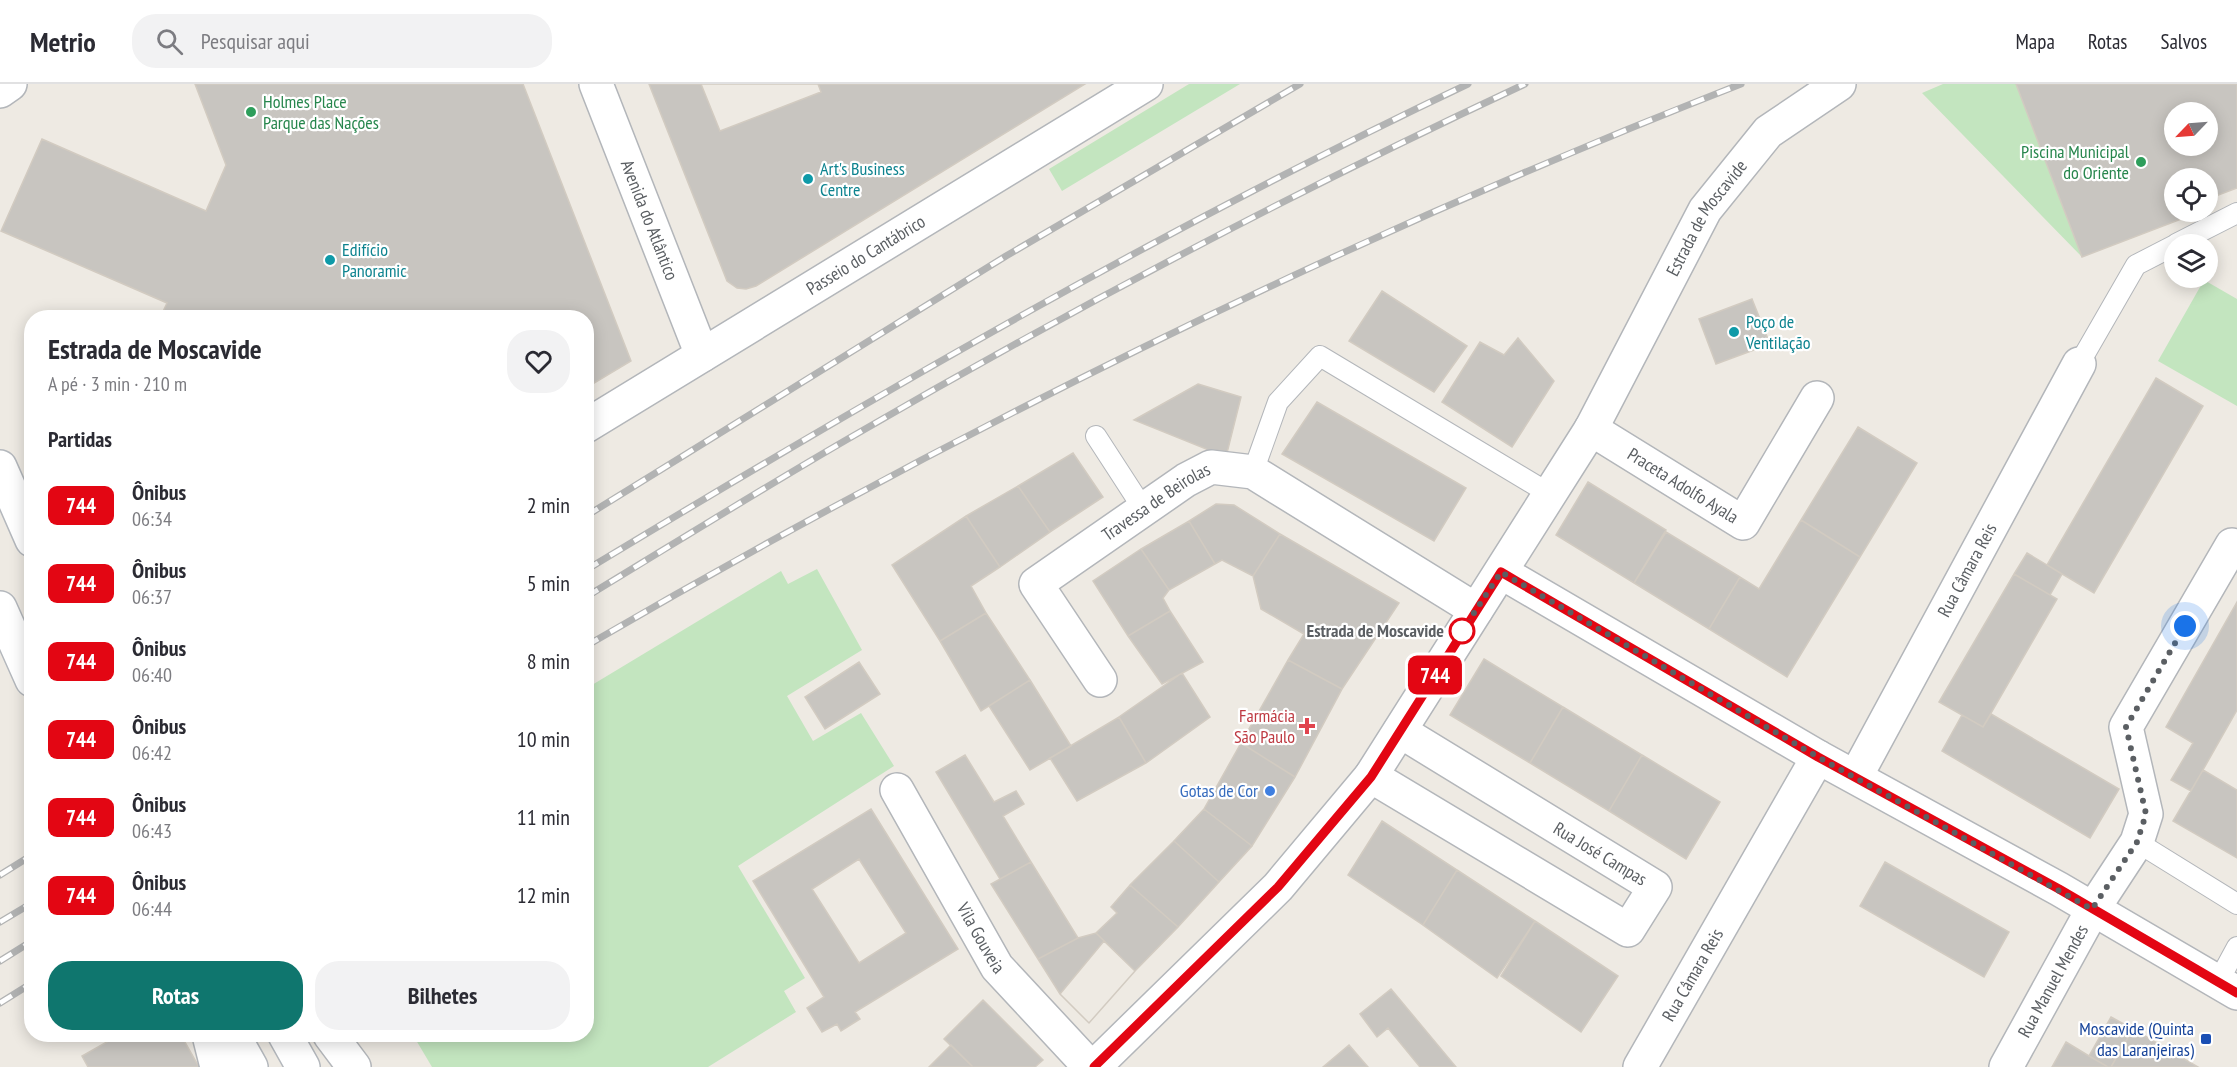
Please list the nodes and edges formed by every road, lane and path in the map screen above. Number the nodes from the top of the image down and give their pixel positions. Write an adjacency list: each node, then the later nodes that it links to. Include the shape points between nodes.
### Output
1 (10, 84): 6 (street)
2 (596, 84): 10 (street, Avenida do Atlântico)
3 (619, 84): 10 (street, Avenida do Atlântico)
4 (1146, 84): 10 (street, Passeio do Cantábrico)
5 (1839, 84): 14 (street, Estrada de Moscavide, via 1768,132 1705,210)
6 (0, 91)
7 (2237, 213): 8 (lane)
8 (2196, 234)
9 (2164, 251): 11 (lane, via 2136,265)
10 (712, 349): 13 (street, Passeio do Cantábrico)
11 (2079, 364): 29 (street, Rua Câmara Reis)
12 (1817, 398): 14 (street, Praceta Adolfo Ayala, via 1743,523)
13 (594, 421)
14 (1590, 429): 18 (street, Estrada de Moscavide)
15 (1096, 436): 19 (lane)
16 (0, 466): 20 (street)
17 (1253, 472): 18 (lane, via 1278,402 1320,356); 19 (street, Travessa de Beirolas, via 1211,467); 24 (street, Travessa de Beirolas)
18 (1550, 494): 22 (street, Estrada de Moscavide)
19 (1144, 510): 26 (street, Travessa de Beirolas, via 1036,584)
20 (24, 522)
21 (2232, 545): 32 (street, Rua Manuel Mendes, via 2126,727 2146,814)
22 (1501, 572): 24 (street, Estrada de Moscavide); 28 (street)
23 (0, 608): 25 (street)
24 (1476, 610): 27 (street, Estrada de Moscavide)
25 (24, 662)
26 (1100, 680)
27 (1400, 731): 30 (street, Estrada de Moscavide); 30 (street, Rua José Campas, via 1655,887 1628,930)
28 (1818, 757): 29 (street); 46 (street, Rua Câmara Reis)
29 (1856, 776): 34 (street)
30 (1371, 777): 45 (street, Estrada de Moscavide, via 1278,887)
31 (897, 790): 45 (street, Vila Gouveia, via 997,967)
32 (2137, 842): 33 (lane); 34 (street, Rua Manuel Mendes)
33 (2237, 904)
34 (2092, 909): 36 (street); 47 (street, Rua Manuel Mendes)
35 (2237, 947): 36 (lane)
36 (2228, 987)
37 (211, 1042): 41 (street)
38 (237, 1042): 42 (street)
39 (289, 1042): 43 (street)
40 (335, 1042): 44 (street)
41 (217, 1067)
42 (251, 1067)
43 (303, 1067)
44 (354, 1067)
45 (1092, 1067)
46 (1640, 1067)
47 (2006, 1067)

